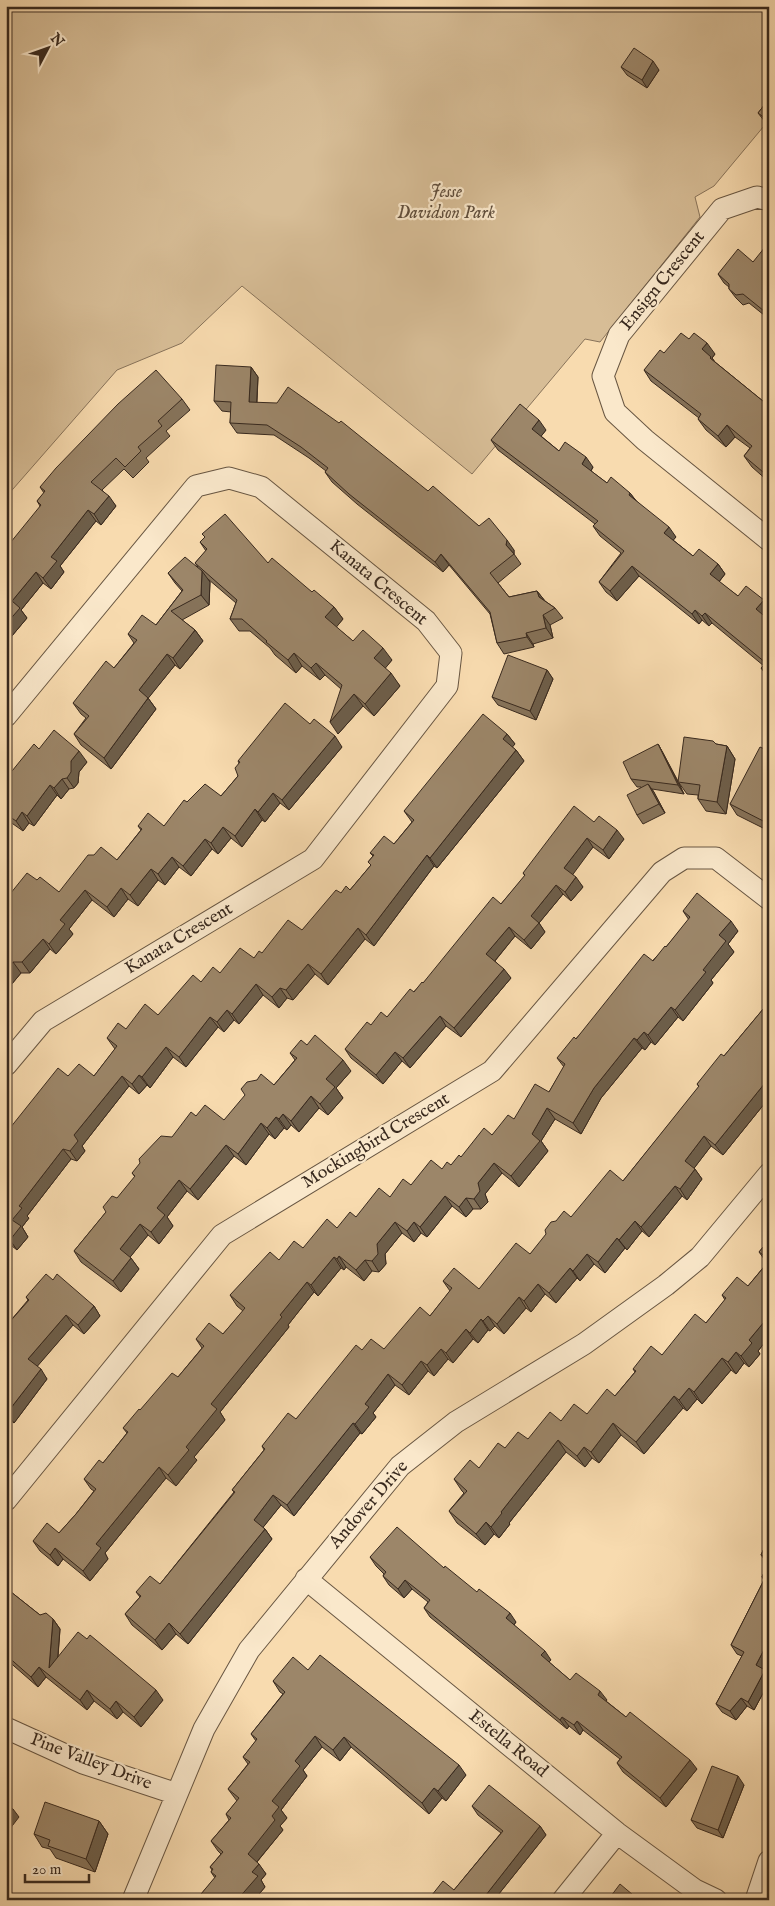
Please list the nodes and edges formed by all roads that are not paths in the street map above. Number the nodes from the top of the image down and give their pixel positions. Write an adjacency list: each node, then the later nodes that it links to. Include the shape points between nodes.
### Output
1 (769, 200): 2 (street, Ensign Crescent, via 758,197 722,209 618,335 603,376 615,412)
2 (769, 540)
3 (6, 716): 5 (street, Kanata Crescent, via 196,486 230,478 261,486 426,621 451,653 447,686 313,859 42,1020)
4 (769, 899): 7 (street, Mockingbird Crescent, via 716,858 684,858 662,872 492,1071 222,1235)
5 (6, 1065)
6 (769, 1174): 8 (street, Andover Drive, via 700,1258 666,1285 584,1344 456,1422 400,1466)
7 (6, 1500)
8 (306, 1580): 10 (street, Andover Drive, via 249,1650 204,1729); 11 (street, Estella Road)
9 (6, 1728): 10 (street, Pine Valley Drive, via 83,1763)
10 (177, 1794): 13 (street, Andover Drive)
11 (617, 1833): 14 (street); 15 (street, Estella Road, via 695,1890)
12 (769, 1861): 16 (street)
13 (133, 1900)
14 (563, 1900)
15 (716, 1900)
16 (756, 1900)

